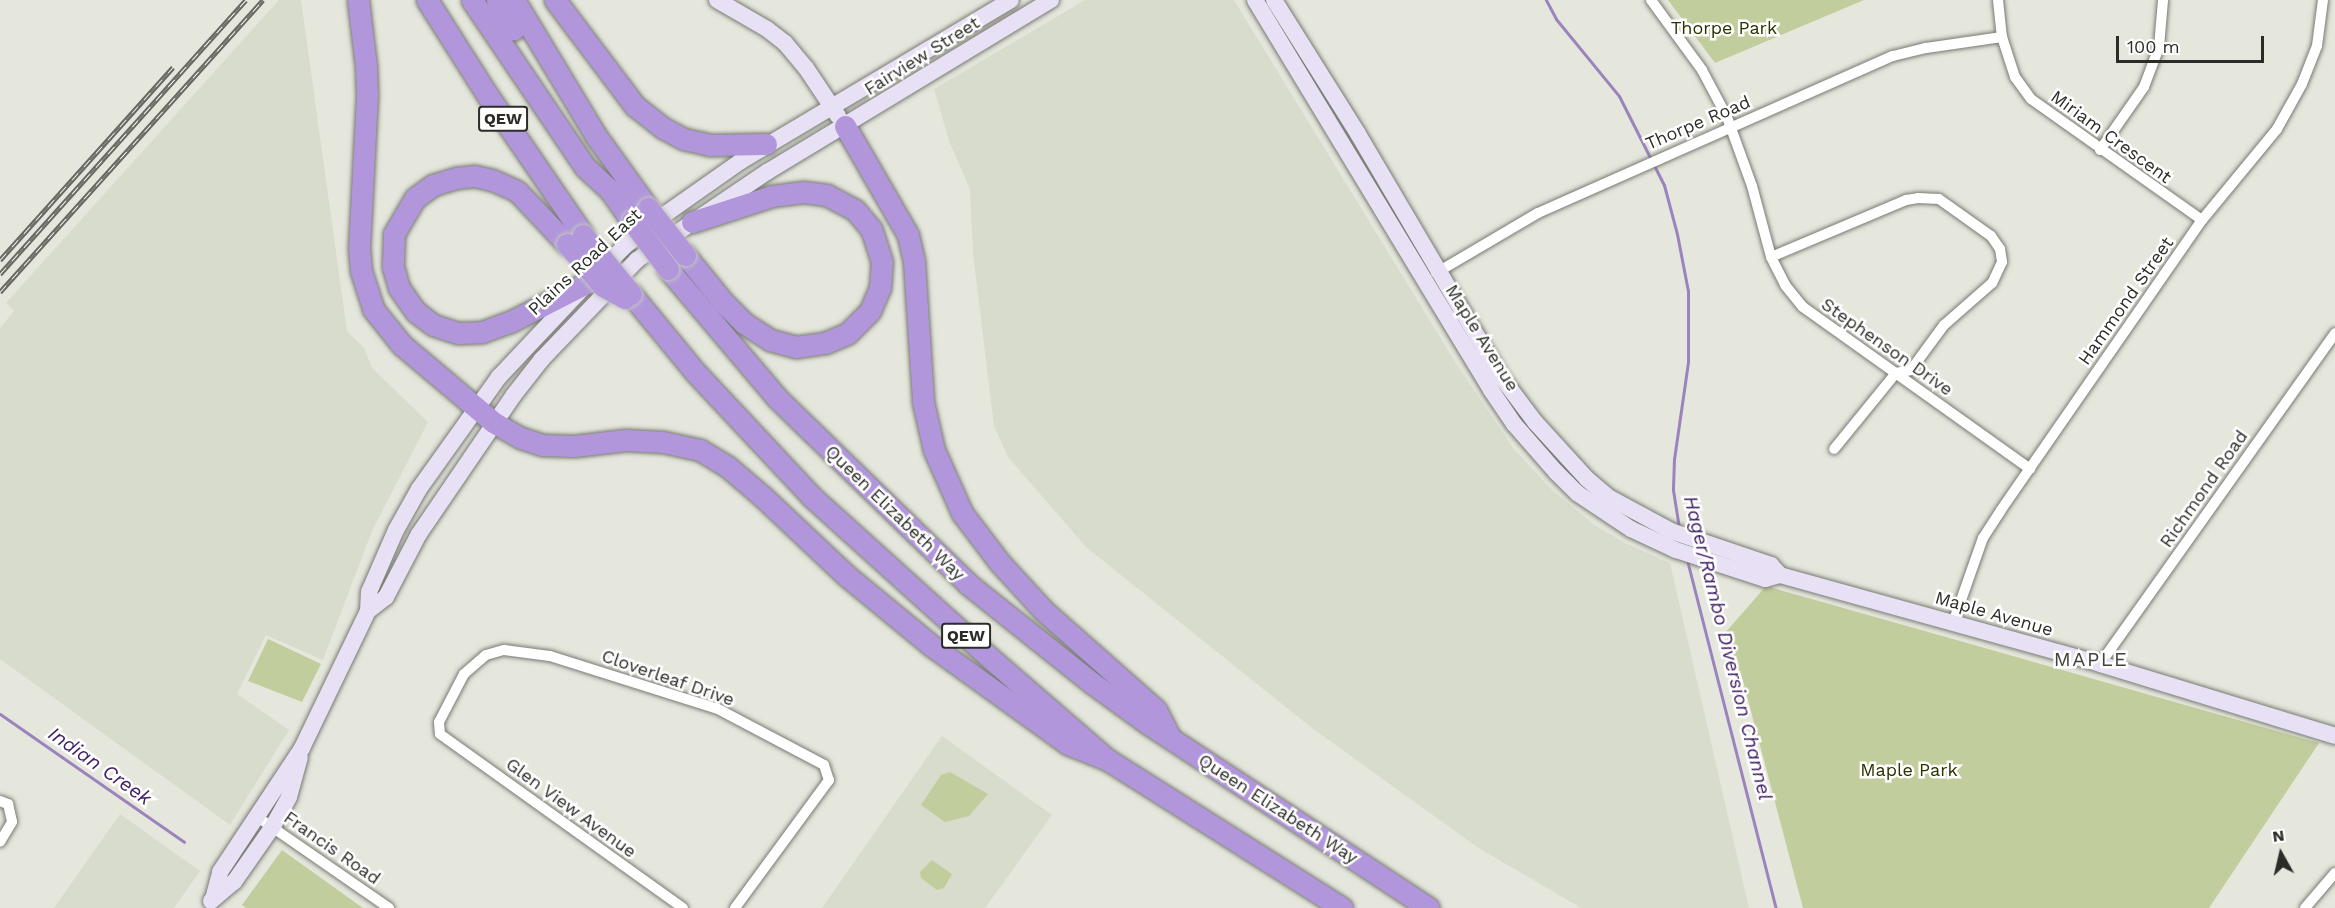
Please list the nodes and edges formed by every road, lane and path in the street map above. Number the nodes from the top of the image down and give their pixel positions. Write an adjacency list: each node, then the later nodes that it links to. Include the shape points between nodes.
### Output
1 (358, 0): 33 (highway, via 367,86 359,248 364,287 373,309 402,345)
2 (427, 0): 26 (highway, QEW)
3 (472, 0): 22 (highway, Queen Elizabeth Way / QEW, via 585,167)
4 (496, 0): 22 (highway, via 594,157)
5 (514, 0): 23 (highway)
6 (555, 0): 20 (highway, via 635,106 663,128 684,139 709,145)
7 (717, 0): 17 (main road, via 785,43)
8 (1011, 0): 17 (main road, Fairview Street)
9 (1051, 0): 18 (main road, Fairview Street)
10 (1255, 0): 29 (main road, Maple Avenue)
11 (1274, 0): 28 (main road, Maple Avenue)
12 (1651, 0): 19 (street, Stephenson Drive, via 1702,70)
13 (1998, 0): 16 (street, Miriam Crescent)
14 (2163, 0): 21 (street, via 2159,47 2144,87)
15 (2323, 0): 24 (street, Hammond Street, via 2317,46 2302,84 2277,129)
16 (2002, 37): 19 (street, Thorpe Road, via 1893,56); 21 (street, Miriam Crescent, via 2015,77 2031,99)
17 (832, 107): 18 (main road); 20 (main road, Plains Road East)
18 (845, 126): 25 (main road, Plains Road East); 42 (highway, via 908,235 914,261 923,402 934,450 962,513 1000,563 1044,610 1156,710)
19 (1731, 129): 27 (street, Stephenson Drive); 28 (street, Thorpe Road, via 1538,213)
20 (766, 144): 30 (main road, Plains Road East, via 667,213)
21 (2100, 150): 24 (street, Miriam Crescent)
22 (610, 190): 23 (highway, Queen Elizabeth Way / QEW)
23 (640, 215): 25 (highway, bridge, via 685,255 744,323 770,340 796,347 825,344 848,333 870,311 880,288 882,262 872,229 855,210 827,195 804,192 772,196); 42 (highway, Queen Elizabeth Way / QEW, bridge, via 668,269 777,398 968,584 1092,683)
24 (2202, 220): 35 (street, Hammond Street)
25 (692, 222): 33 (main road, Plains Road East, via 638,260)
26 (575, 240): 30 (highway, via 517,191 474,176 456,178 433,185 415,198 394,234 393,267 399,288 416,312 433,325 458,333 482,332 510,322); 44 (highway, QEW, bridge, via 812,497)
27 (1771, 256): 32 (street, Stephenson Drive, via 1785,285 1803,307); 32 (street, via 1918,198 1939,200 1991,236 2001,249 2002,262 1992,283 1944,324 1911,370)
28 (1440, 271): 29 (street, Thorpe Road); 36 (main road, Maple Avenue, via 1502,378 1535,422 1587,479 1641,516 1671,531 1771,565)
29 (1422, 279): 36 (main road, Maple Avenue, via 1514,424 1577,493 1631,529 1695,559 1765,579)
30 (588, 282): 33 (main road, Plains Road East, via 499,377)
31 (2335, 333): 39 (street, Richmond Road)
32 (1896, 373): 34 (street); 35 (street, Stephenson Drive)
33 (486, 416): 37 (main road, Plains Road East, via 386,597); 37 (main road, Plains Road East, via 419,489 369,592); 44 (highway, via 521,438 542,445 626,440 700,450 728,467 847,576 932,646 1068,744)
34 (1834, 449)
35 (2030, 469): 38 (street, Hammond Street, via 1983,538)
36 (1780, 574): 38 (main road, Maple Avenue)
37 (368, 611): 43 (main road, Plains Road East)
38 (1953, 623): 39 (main road, Maple Avenue)
39 (2100, 664): 41 (main road, Maple Avenue)
40 (440, 734): 52 (street, Glen View Avenue); 53 (street, Cloverleaf Drive, via 439,722 464,674 486,655 504,650 550,656 718,709 824,765 829,780)
41 (2335, 736)
42 (1170, 738): 55 (highway, Queen Elizabeth Way / QEW)
43 (302, 748): 46 (main road, Plains Road East); 47 (main road, Plains Road East, via 289,797)
44 (1108, 760): 54 (highway, QEW)
45 (0, 801): 48 (street, via 8,804 12,822)
46 (256, 816): 47 (street, Francis Road); 50 (main road, Plains Road East, via 220,872)
47 (273, 826): 50 (main road, Plains Road East, via 234,882); 51 (street, Francis Road)
48 (0, 842)
49 (2335, 873): 56 (street)
50 (210, 903)
51 (389, 908)
52 (683, 908)
53 (735, 908)
54 (1342, 908)
55 (1430, 908)
56 (2305, 908)

